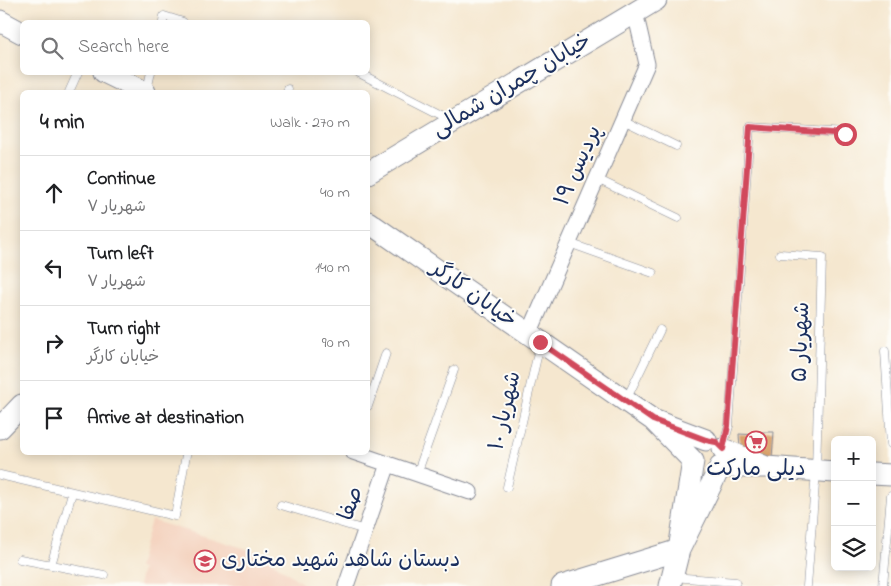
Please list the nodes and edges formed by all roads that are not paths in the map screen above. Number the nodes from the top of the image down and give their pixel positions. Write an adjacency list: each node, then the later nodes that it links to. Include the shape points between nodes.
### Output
1 (656, 0): 2 (main road, خیابان چمران شمالی)
2 (636, 6): 14 (street, پردیس ۱۹, via 647,64); 15 (main road, خیابان چمران شمالی)
3 (163, 20): 4 (lane, via 164,16)
4 (177, 20)
5 (0, 22): 6 (main road)
6 (20, 31)
7 (77, 75): 11 (lane)
8 (110, 75): 12 (main road)
9 (150, 75): 13 (lane)
10 (363, 75): 15 (lane)
11 (70, 90)
12 (142, 90)
13 (146, 90)
14 (623, 120): 17 (lane); 19 (street, پردیس ۱۹)
15 (454, 121): 18 (main road, خیابان چمران شمالی)
16 (845, 134): 36 (lane, via 750,127 728,426)
17 (676, 146)
18 (370, 172)
19 (597, 180): 20 (lane); 22 (street, پردیس ۱۹)
20 (678, 218)
21 (370, 223): 26 (main road, خیابان کارگر)
22 (569, 244): 24 (lane); 26 (street, پردیس ۱۹)
23 (780, 254): 41 (lane, شهریار ۵, via 822,256)
24 (653, 273)
25 (660, 330): 31 (lane)
26 (535, 338): 31 (main road, خیابان کارگر); 46 (lane, شهریار ۱۰)
27 (886, 351): 35 (lane)
28 (386, 354): 30 (lane)
29 (454, 370): 42 (lane)
30 (370, 400)
31 (625, 401): 33 (main road, خیابان کارگر)
32 (20, 406): 34 (main road)
33 (653, 420): 36 (main road, خیابان کارگر); 39 (main road, خیابان کارگر)
34 (0, 428)
35 (891, 444)
36 (716, 452): 39 (main road, via 701,442 692,452); 39 (main road, خیابان کارگر, via 710,473 699,470); 41 (main road, خیابان کارگر, via 766,467); 52 (main road)
37 (186, 455): 48 (lane, via 175,516)
38 (362, 455): 40 (street, صفا)
39 (692, 461): 52 (main road)
40 (388, 464): 42 (street, صفا); 51 (street, صفا)
41 (825, 471): 60 (lane)
42 (417, 474): 47 (street, صفا)
43 (876, 474): 45 (main road)
44 (0, 475): 48 (lane)
45 (891, 475)
46 (507, 487)
47 (470, 492)
48 (72, 493): 54 (lane)
49 (891, 496): 61 (lane)
50 (281, 505): 51 (lane)
51 (365, 530): 58 (street, صفا)
52 (679, 550): 56 (main road); 59 (main road)
53 (20, 559): 54 (lane)
54 (51, 565): 55 (lane)
55 (104, 575)
56 (671, 581): 57 (lane)
57 (736, 582)
58 (346, 586)
59 (562, 586)
60 (808, 586)
61 (883, 586)

